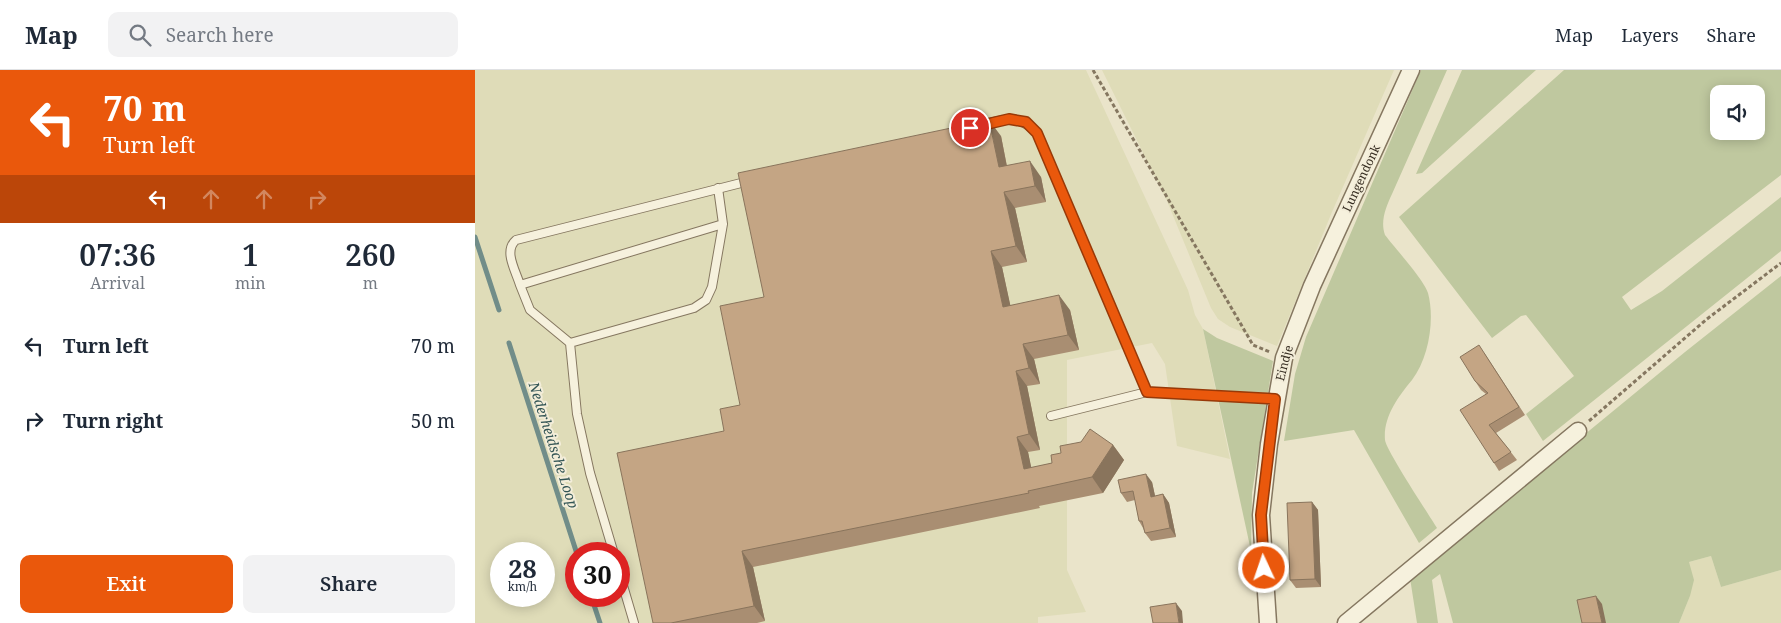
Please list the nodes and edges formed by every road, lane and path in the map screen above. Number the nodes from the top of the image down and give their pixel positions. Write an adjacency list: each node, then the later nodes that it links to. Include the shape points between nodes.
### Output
1 (1093, 70): 11 (path, via 1253,345)
2 (1411, 70): 9 (street, Lungendonk)
3 (970, 128): 12 (lane, via 1009,119 1026,122 1037,133)
4 (757, 179): 5 (lane)
5 (718, 188): 6 (lane); 8 (lane, via 516,240 509,250)
6 (723, 224): 8 (lane); 10 (lane, via 712,287 706,300 693,308)
7 (1781, 263): 15 (path, via 1707,319)
8 (520, 285): 10 (lane, via 530,310)
9 (1312, 286): 11 (street, Eindje)
10 (569, 343): 16 (lane, via 577,414)
11 (1284, 358): 13 (street, Eindje)
12 (1147, 392): 13 (lane); 14 (lane)
13 (1275, 399): 19 (street, Eindje, via 1261,515)
14 (1051, 416)
15 (1578, 430): 20 (street)
16 (610, 542)
17 (629, 607): 18 (lane)
18 (633, 623)
19 (1268, 623)
20 (1346, 623)

